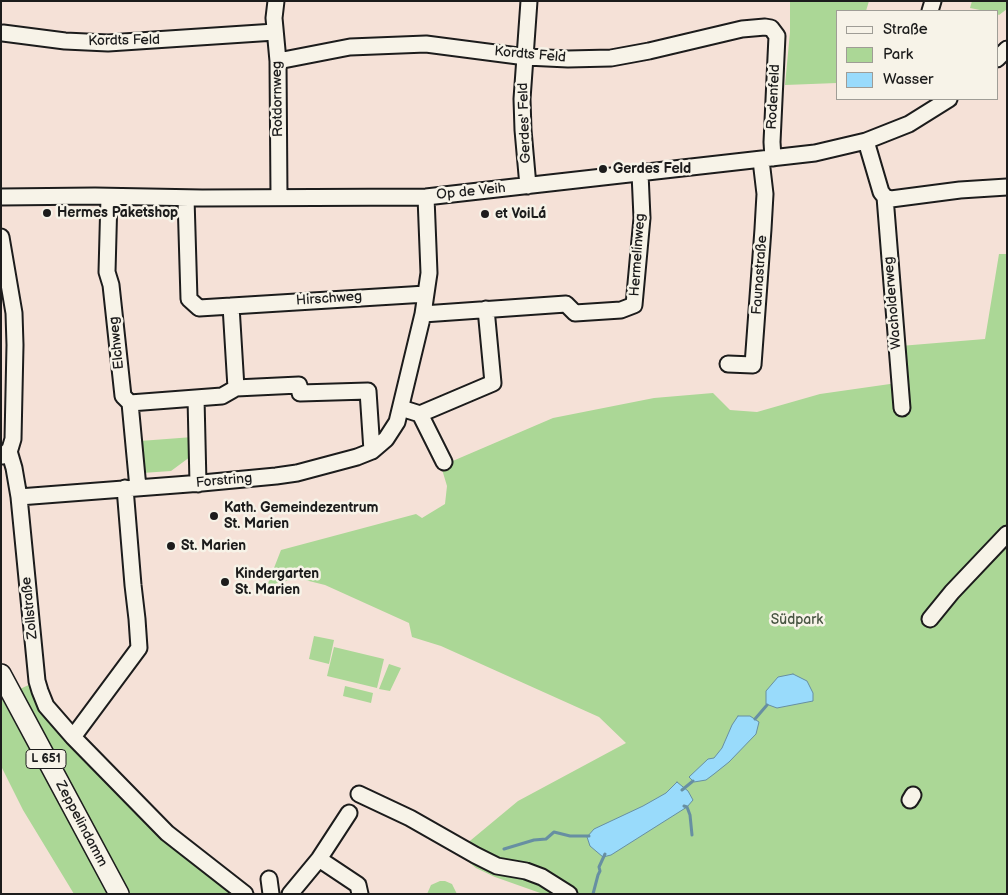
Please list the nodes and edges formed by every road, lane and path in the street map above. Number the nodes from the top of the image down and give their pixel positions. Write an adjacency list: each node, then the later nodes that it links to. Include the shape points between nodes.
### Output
1 (276, 1): 3 (street, Rotdornweg)
2 (529, 1): 7 (street, Gerdes' Feld)
3 (275, 32): 4 (street, Kordts Feld, via 108,43); 9 (street, Rotdornweg)
4 (3, 34)
5 (778, 36): 7 (street, Kordts Feld, via 770,28 760,27 611,58 568,60); 13 (street, Rodenfeld, via 772,142)
6 (1007, 49): 8 (street)
7 (526, 57): 9 (street, Kordts Feld, via 426,44 350,48); 15 (street, Gerdes' Feld, via 522,99)
8 (998, 58)
9 (278, 61): 21 (street, Rotdornweg)
10 (946, 100): 11 (street, Op de Veih)
11 (929, 105): 12 (street, Op de Veih, via 909,124)
12 (866, 141): 13 (street, Op de Veih, via 815,153); 22 (street, Wacholderweg)
13 (767, 159): 14 (street, Op de Veih); 28 (street, Faunastraße, via 753,366)
14 (640, 173): 15 (street, Op de Veih); 26 (street, Hermelinweg, via 642,218 634,305 621,310 575,313 566,304)
15 (528, 186): 17 (street, Op de Veih)
16 (1007, 187): 22 (street)
17 (426, 196): 21 (street, Op de Veih); 24 (street, Forstring, via 429,255)
18 (109, 197): 19 (street, Op de Veih); 20 (street, Op de Veih); 31 (street, Elchweg, via 107,272 123,396)
19 (1, 198)
20 (186, 198): 21 (street, Op de Veih); 25 (street, Hirschweg, via 189,299 199,308)
21 (279, 198)
22 (885, 198): 33 (street, Wacholderweg)
23 (1, 237): 36 (street, Zollstraße, via 15,330 13,439)
24 (426, 294): 25 (street, Hirschweg); 27 (street, Forstring)
25 (231, 306): 29 (street)
26 (486, 310): 27 (street, Hermelinweg); 34 (street, via 493,383)
27 (424, 314): 32 (street, Forstring)
28 (728, 364)
29 (236, 388): 30 (street, via 222,396); 35 (street, via 299,385 300,393 368,390)
30 (196, 398): 31 (street); 38 (street)
31 (130, 403): 39 (street, Elchweg)
32 (401, 408): 34 (street); 35 (street, Forstring, via 390,433)
33 (902, 408)
34 (420, 414): 37 (street)
35 (372, 451): 38 (street, Forstring, via 297,473)
36 (5, 454): 40 (street, Zollstraße, via 14,468)
37 (444, 462)
38 (198, 484): 39 (street, Forstring)
39 (132, 488): 40 (street, Forstring); 44 (street, Elchweg, via 133,585 139,648)
40 (19, 497): 44 (street, Zollstraße, via 40,691 49,711)
41 (1007, 534): 42 (street)
42 (930, 619)
43 (1, 674): 48 (main road, Zeppelindamm / L 651)
44 (73, 737): 49 (street, Zollstraße, via 167,832)
45 (360, 794): 52 (street, via 497,866 542,877)
46 (349, 813): 47 (street)
47 (318, 859): 50 (street); 51 (street, via 358,885)
48 (118, 894)
49 (246, 894)
50 (290, 894)
51 (360, 894)
52 (569, 894)

